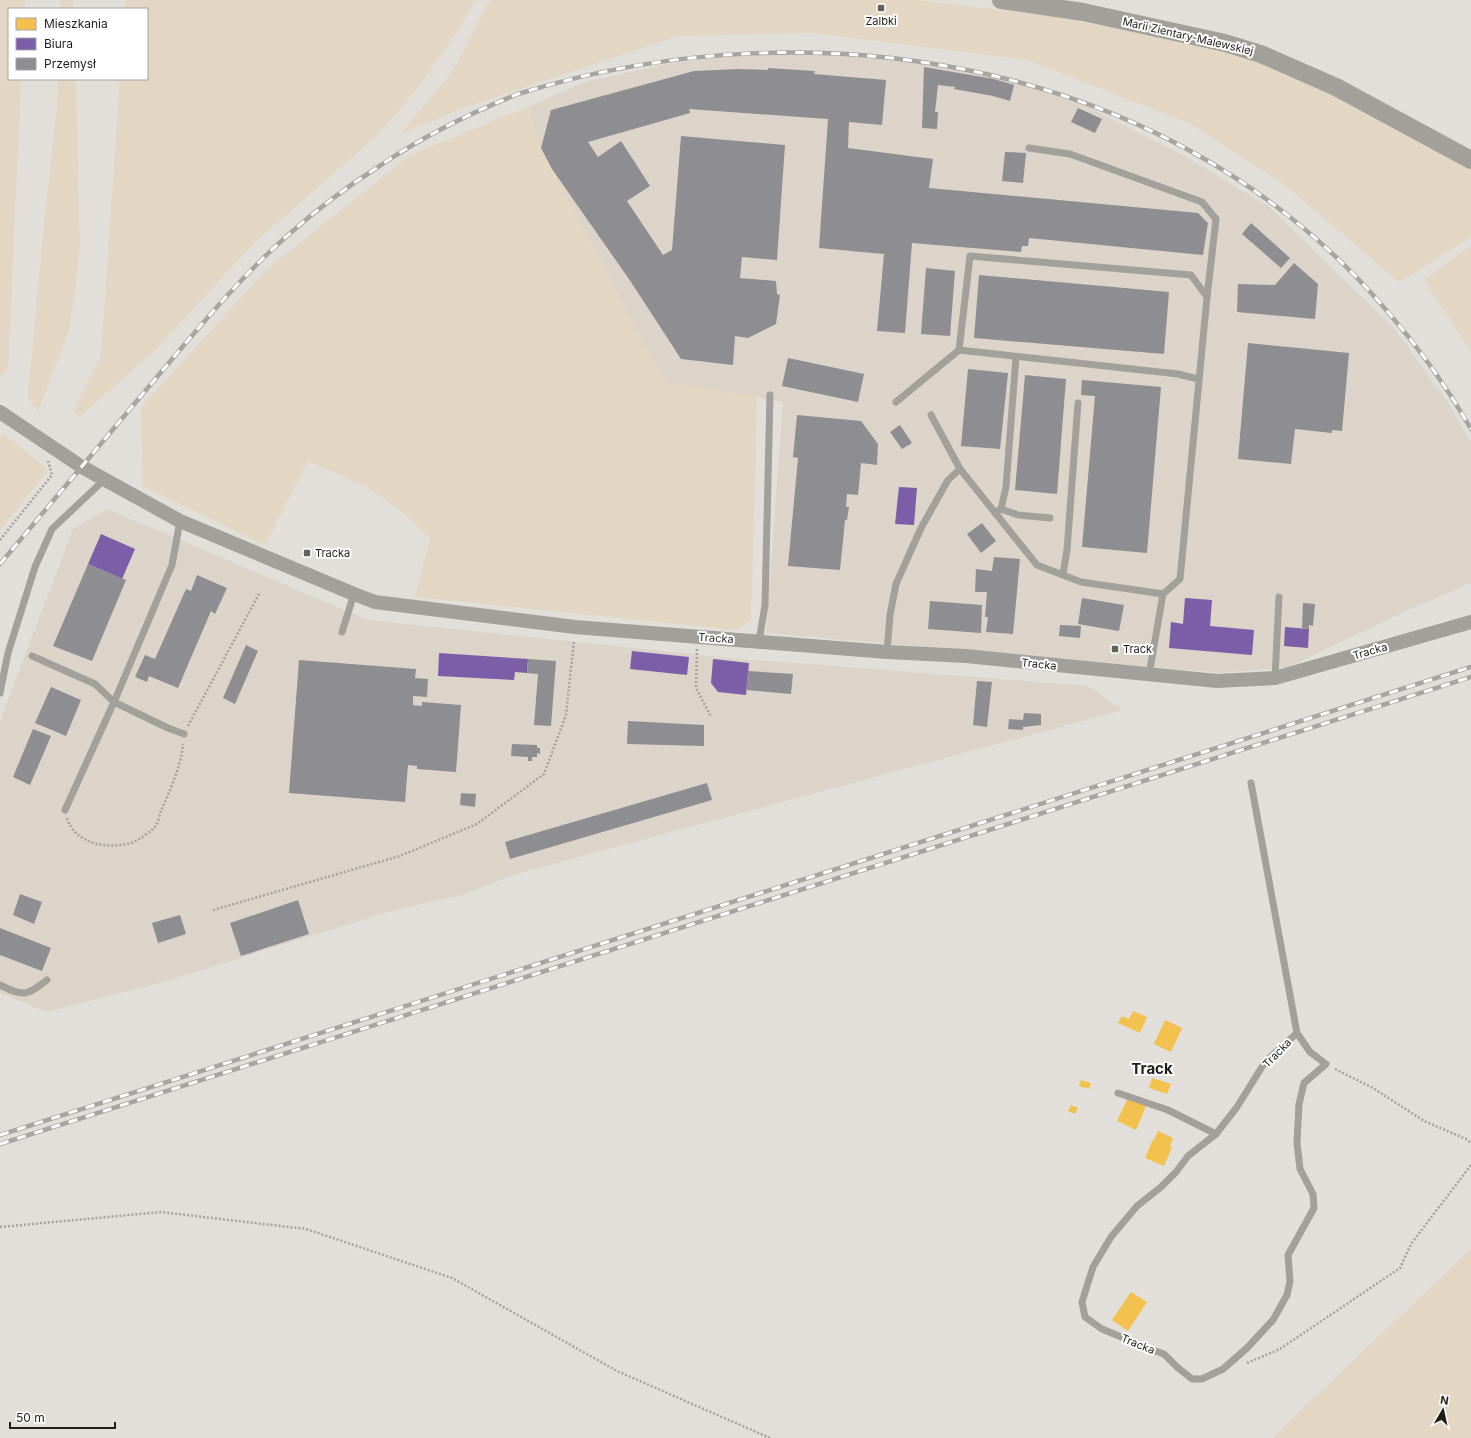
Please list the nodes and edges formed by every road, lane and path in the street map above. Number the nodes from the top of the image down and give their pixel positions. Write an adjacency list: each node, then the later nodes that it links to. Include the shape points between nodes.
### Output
1 (1001, 0): 3 (street, Marii Zientary-Malewskiej, via 1083,12 1225,43 1262,54 1336,87)
2 (1029, 148): 4 (lane, via 1070,154 1202,202 1216,219)
3 (1471, 160)
4 (1207, 297): 5 (lane, via 1191,275 970,256); 7 (lane)
5 (959, 350): 6 (lane); 9 (lane)
6 (1016, 357): 7 (lane, via 1178,374); 16 (lane, via 1006,487)
7 (1198, 379): 23 (lane, via 1180,580)
8 (770, 395): 29 (lane, via 765,605)
9 (896, 402)
10 (1078, 403): 20 (lane)
11 (0, 412): 13 (street, Tracka)
12 (931, 415): 14 (lane)
13 (36, 437): 15 (street, Tracka); 19 (path, via 46,454 52,475)
14 (960, 470): 16 (lane); 30 (lane, via 944,486 921,528 896,584)
15 (104, 479): 18 (street, Tracka); 34 (lane, via 52,529 34,568 8,652)
16 (998, 511): 17 (lane); 20 (lane, via 1037,565)
17 (1050, 518)
18 (180, 521): 22 (street, Tracka); 35 (lane, via 172,565)
19 (0, 540)
20 (1063, 574): 23 (lane, via 1081,582)
21 (260, 592): 37 (path)
22 (354, 594): 26 (street, Tracka, via 375,602); 27 (lane)
23 (1163, 594): 32 (lane)
24 (1279, 597): 33 (lane)
25 (1471, 622): 33 (street, Tracka)
26 (575, 626): 28 (street, Tracka); 40 (path, via 566,714 544,774 477,824 400,856)
27 (342, 632)
28 (698, 637): 29 (street, Tracka); 36 (path, via 696,688)
29 (759, 641): 30 (street, Tracka)
30 (887, 652): 32 (street, Tracka, via 966,656)
31 (32, 656): 35 (lane, via 95,684)
32 (1149, 675): 33 (street, Tracka, via 1217,681)
33 (1275, 678)
34 (0, 694)
35 (114, 702): 37 (lane); 39 (lane)
36 (711, 717)
37 (184, 734): 39 (path, via 182,754 155,827 132,843 92,844 79,837 68,823)
38 (1250, 783): 43 (lane, Tracka)
39 (65, 810)
40 (213, 910)
41 (47, 980): 42 (lane, via 31,992 16,993)
42 (0, 985)
43 (1297, 1033): 44 (lane, Tracka, via 1310,1052); 46 (lane, Tracka, via 1265,1062 1237,1107)
44 (1326, 1064): 47 (path, via 1373,1088 1424,1121); 50 (lane, Tracka, via 1304,1083 1299,1104 1300,1169 1313,1194 1314,1208 1288,1255 1290,1281 1287,1295 1272,1320 1247,1348)
45 (1118, 1093): 46 (lane, via 1168,1110)
46 (1216, 1134): 50 (lane, Tracka, via 1188,1156 1161,1187 1137,1206 1111,1237 1093,1267 1082,1302 1085,1317 1091,1322 1164,1354 1192,1379 1202,1379)
47 (1471, 1143)
48 (1471, 1165): 50 (path, via 1411,1244 1400,1268 1280,1348 1244,1365)
49 (0, 1227): 51 (path, via 161,1212 306,1229 452,1278 617,1372)
50 (1223, 1369)
51 (770, 1438)

